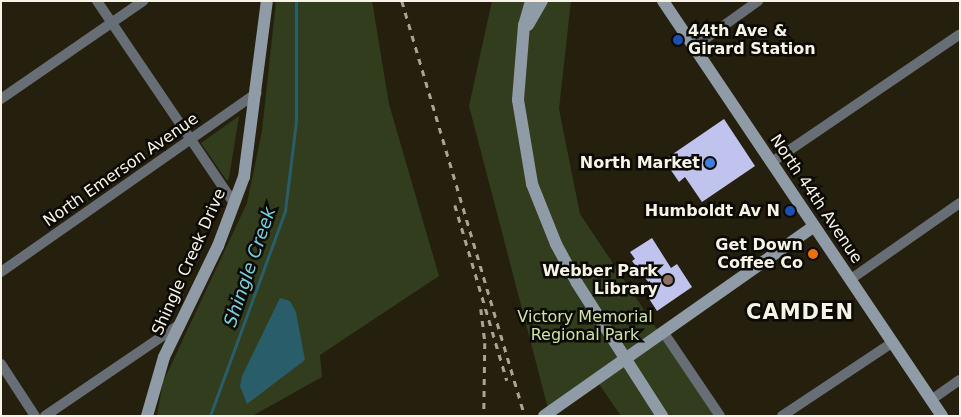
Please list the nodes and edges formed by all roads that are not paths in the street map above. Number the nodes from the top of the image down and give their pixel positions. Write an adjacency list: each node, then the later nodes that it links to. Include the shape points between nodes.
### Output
1 (97, 1): 8 (street)
2 (143, 1): 8 (street)
3 (267, 1): 12 (street, Shingle Creek Drive)
4 (530, 1): 10 (street)
5 (542, 1): 10 (street)
6 (663, 1): 11 (street, North 44th Avenue)
7 (758, 1): 11 (street)
8 (112, 22): 13 (street); 14 (street)
9 (960, 34): 15 (street)
10 (523, 37): 24 (street, via 518,100 532,184 556,244)
11 (694, 47): 15 (street, North 44th Avenue)
12 (258, 93): 14 (street, North Emerson Avenue); 16 (street, Shingle Creek Drive, via 250,152)
13 (1, 99)
14 (191, 139): 16 (street); 19 (street, North Emerson Avenue)
15 (772, 162): 18 (street, North 44th Avenue)
16 (234, 203): 21 (street, Shingle Creek Drive)
17 (960, 204): 20 (street)
18 (814, 226): 20 (street, North 44th Avenue); 22 (street)
19 (1, 272)
20 (851, 279): 23 (street, North 44th Avenue)
21 (179, 326): 29 (street); 30 (street, Shingle Creek Drive, via 164,357)
22 (664, 332): 24 (street); 33 (street)
23 (892, 343): 27 (street, North 44th Avenue); 34 (street)
24 (625, 359): 31 (street); 32 (street)
25 (1, 364): 28 (street)
26 (960, 380): 27 (street)
27 (931, 400): 35 (street, North 44th Avenue)
28 (35, 416)
29 (45, 416)
30 (147, 416)
31 (544, 416)
32 (662, 416)
33 (720, 416)
34 (782, 416)
35 (942, 416)

